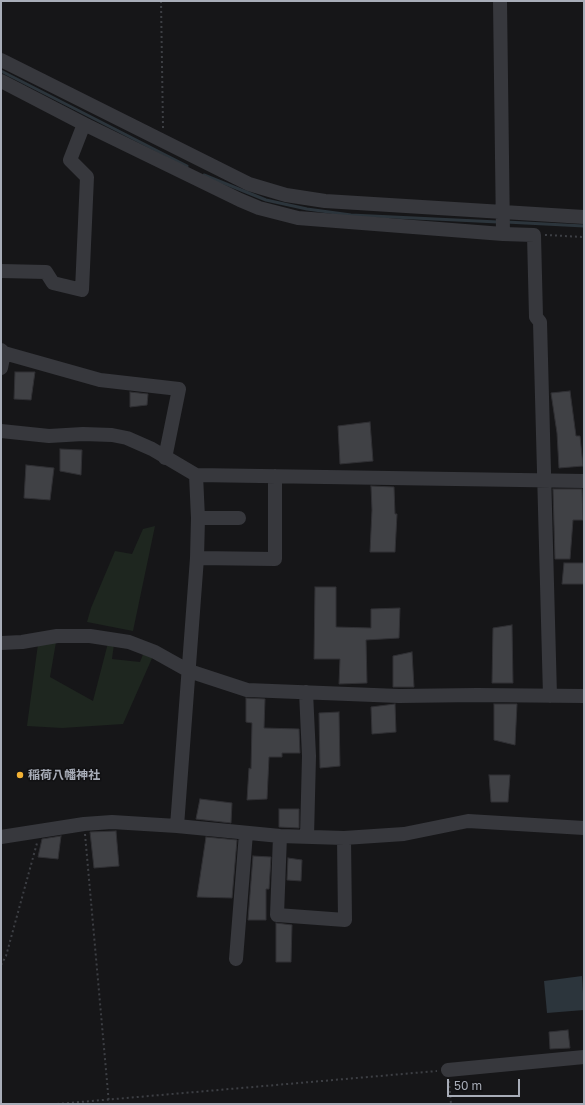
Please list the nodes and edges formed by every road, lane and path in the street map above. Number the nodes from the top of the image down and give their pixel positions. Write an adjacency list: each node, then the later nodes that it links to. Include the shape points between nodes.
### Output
1 (161, 1): 6 (path)
2 (500, 1): 8 (street)
3 (1, 60): 6 (street)
4 (1, 81): 5 (street)
5 (84, 124): 8 (street, via 240,200 298,218); 11 (street, via 70,160 87,177 82,290 53,283 46,272)
6 (163, 142): 8 (street, via 249,184 286,195)
7 (584, 217): 8 (street)
8 (503, 222): 9 (street)
9 (534, 235): 10 (path); 18 (street, via 536,317 540,322)
10 (584, 237)
11 (1, 271)
12 (3, 351): 13 (street); 15 (street, via 100,380 179,389)
13 (1, 368)
14 (1, 431): 15 (street, via 49,436 112,435 127,438)
15 (165, 458): 16 (street)
16 (196, 475): 17 (street); 20 (street)
17 (275, 476): 18 (street); 22 (street, via 275,559)
18 (544, 480): 19 (street); 26 (street)
19 (584, 481)
20 (198, 518): 21 (street); 22 (street)
21 (239, 518)
22 (198, 558): 24 (street)
23 (1, 643): 24 (street, via 57,636 90,636 129,642 156,652)
24 (189, 671): 25 (street, via 247,690); 29 (street)
25 (306, 692): 26 (street, via 399,696); 35 (street, via 309,756)
26 (550, 696): 27 (street)
27 (584, 696)
28 (84, 824): 29 (street, via 112,822); 31 (street); 41 (path)
29 (177, 826): 32 (street)
30 (584, 828): 36 (street, via 468,821 404,834)
31 (40, 832): 34 (street); 38 (path, via 6,956)
32 (246, 833): 33 (street); 37 (street)
33 (280, 836): 35 (street); 36 (street, via 277,916 345,920)
34 (1, 837)
35 (307, 837): 36 (street)
36 (344, 838)
37 (236, 959)
38 (1, 965)
39 (584, 1057): 40 (street)
40 (448, 1070): 41 (path); 44 (path)
41 (109, 1099): 42 (path); 43 (path)
42 (57, 1104)
43 (109, 1104)
44 (451, 1104)

